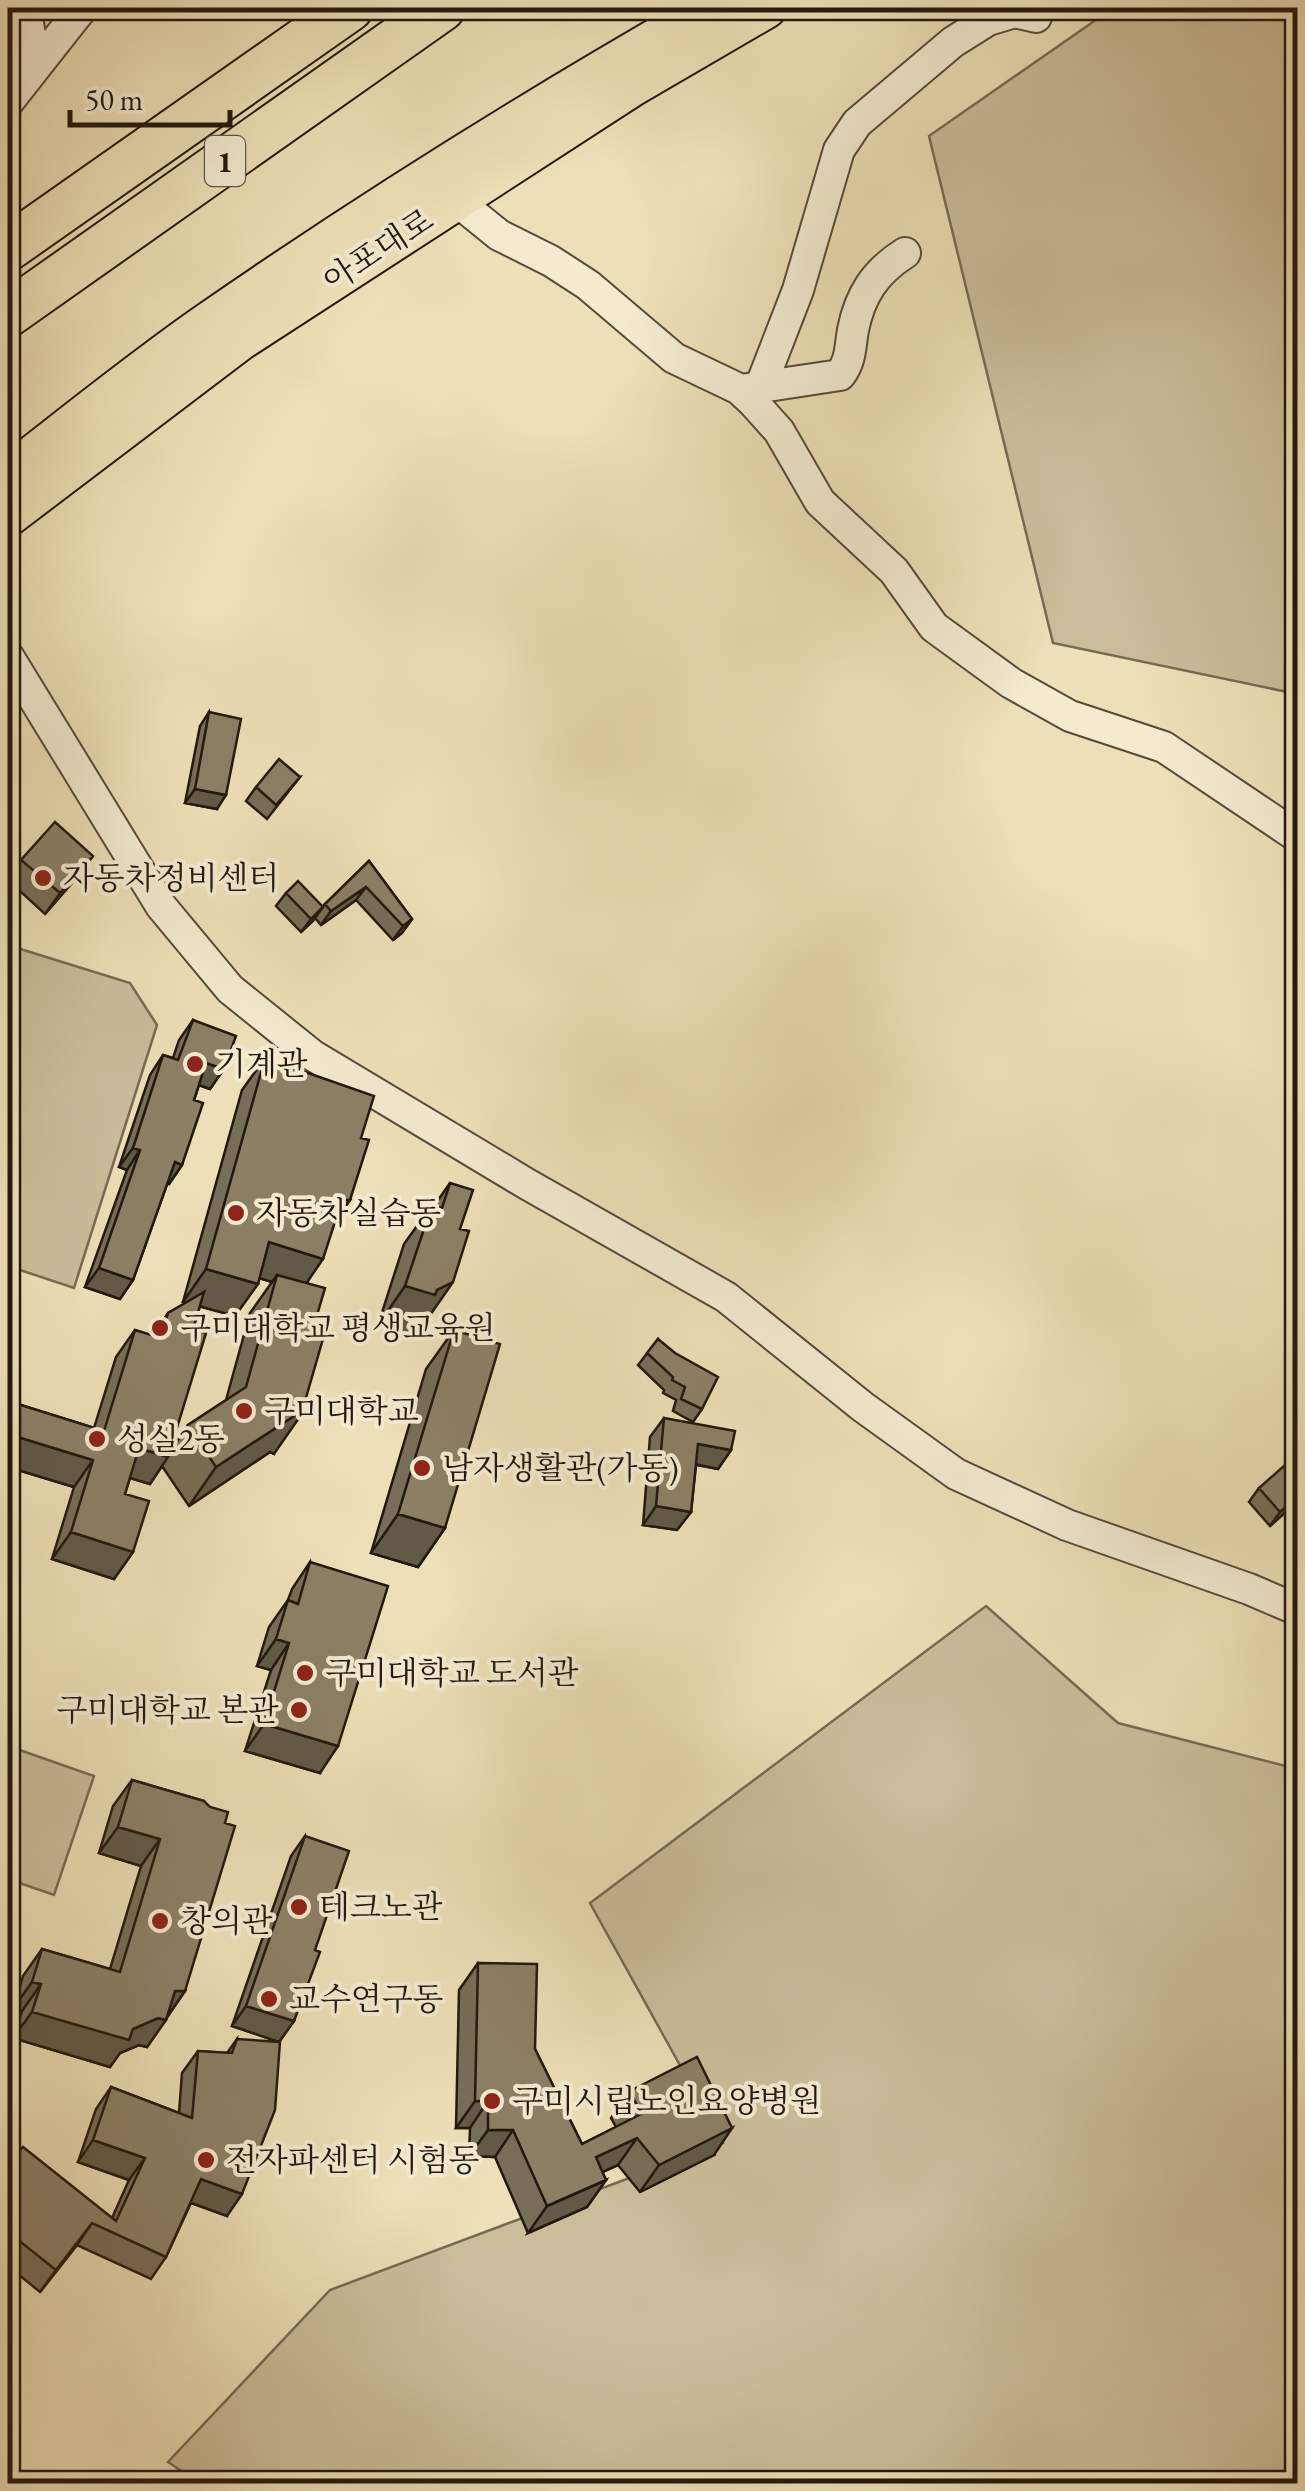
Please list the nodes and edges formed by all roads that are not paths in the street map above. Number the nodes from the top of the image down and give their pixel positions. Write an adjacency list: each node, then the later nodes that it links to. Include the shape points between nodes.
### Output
1 (25, 8): 8 (street, via 34,56)
2 (82, 8): 8 (street)
3 (350, 8): 11 (highway, 1)
4 (442, 8): 13 (highway, 1)
5 (710, 8): 10 (main road, 아포대로, via 540,105)
6 (766, 8): 10 (main road, 아포대로)
7 (1036, 16): 14 (street, via 1015,12 988,20 857,123 840,150 798,290)
8 (28, 76): 9 (street)
9 (8, 102)
10 (441, 188): 14 (street, via 498,234 588,285 674,358); 15 (main road, 아포대로, via 205,326); 16 (main road, 아포대로)
11 (8, 248)
12 (905, 253): 14 (street, via 886,265 860,301 840,375)
13 (8, 314)
14 (750, 389): 18 (street, via 820,502 894,571 934,627 1011,684 1070,716 1164,747)
15 (8, 475)
16 (8, 516)
17 (8, 656): 19 (street, via 161,906 230,989 312,1055 726,1298 956,1474 1067,1524)
18 (1298, 837)
19 (1298, 1610)

